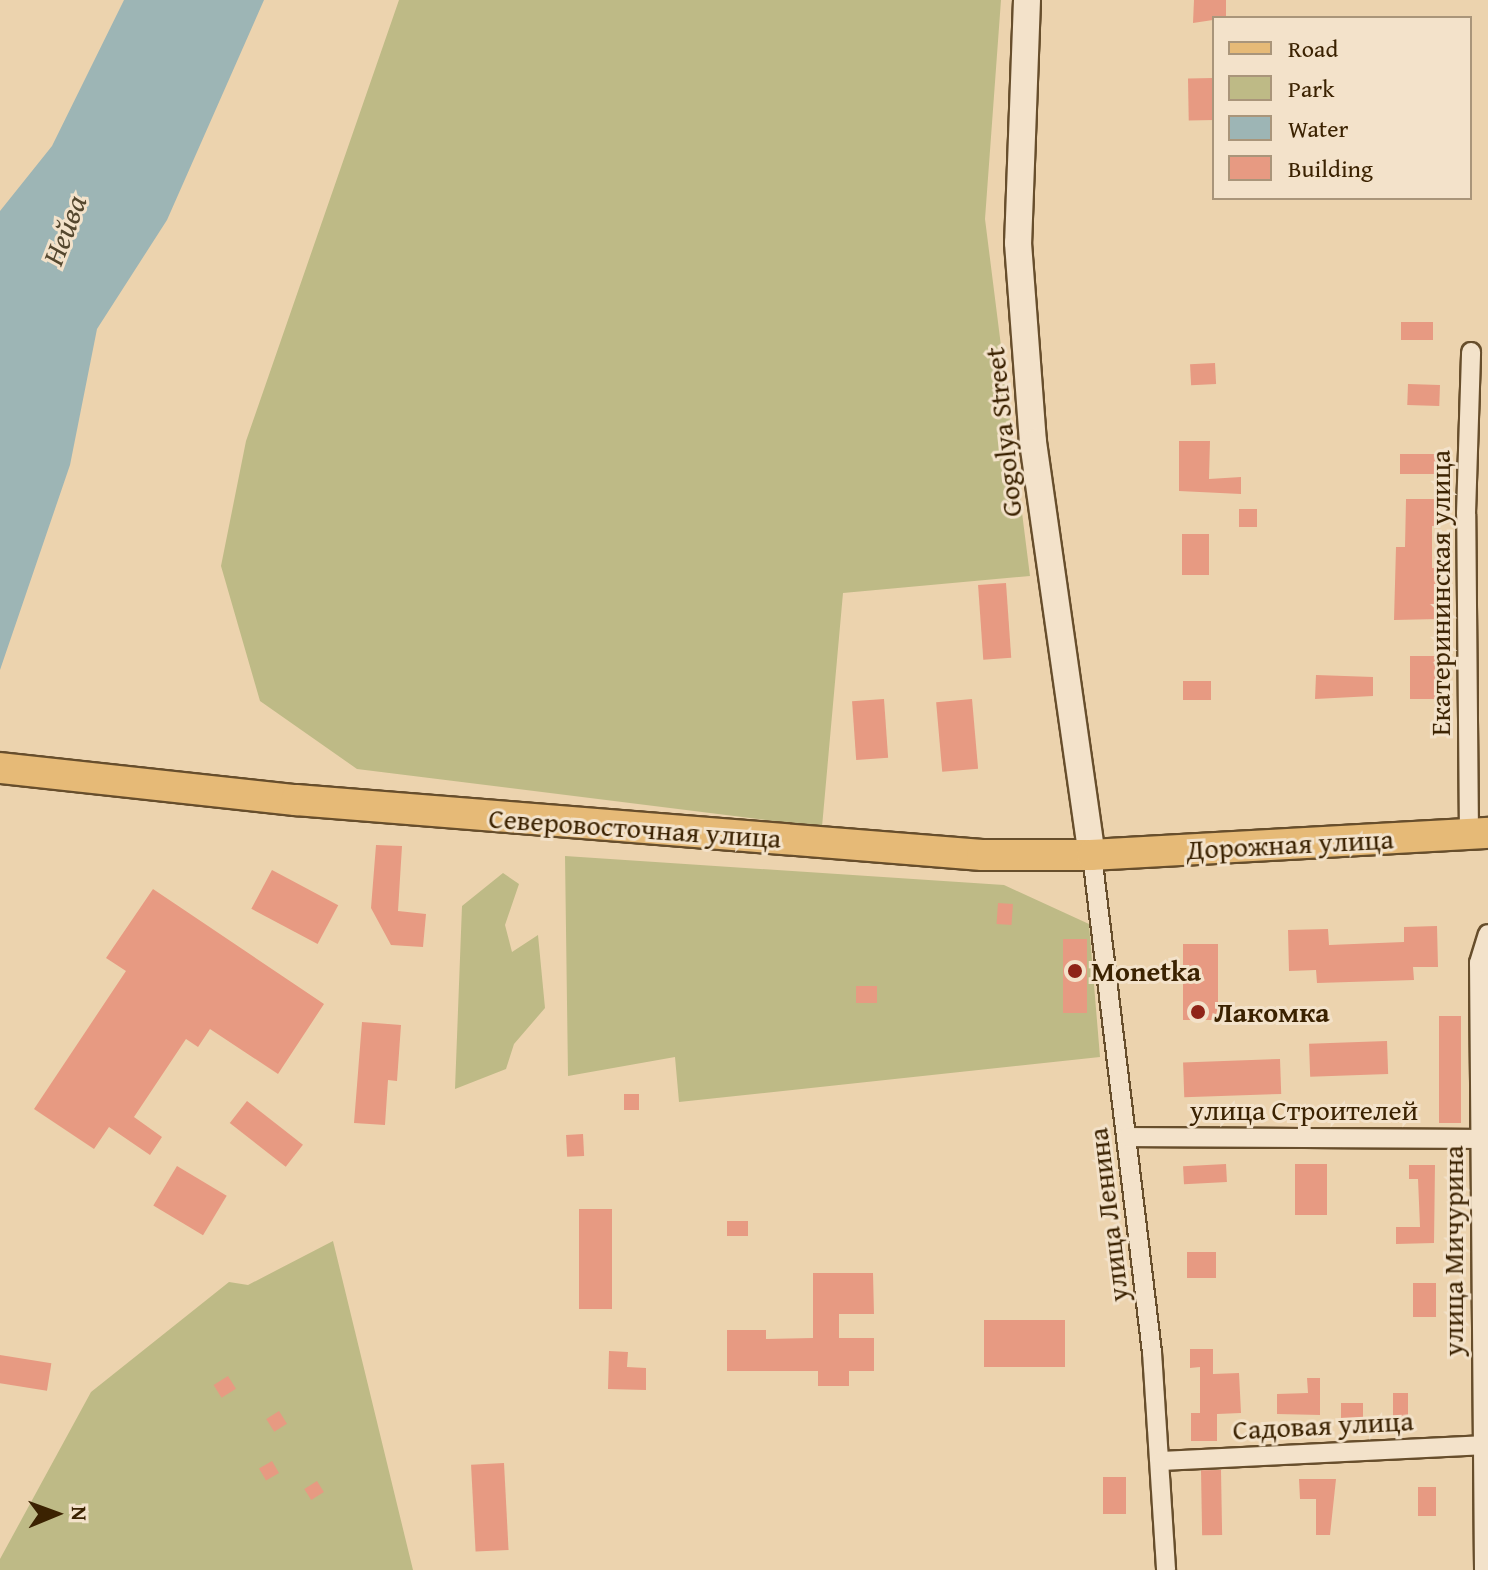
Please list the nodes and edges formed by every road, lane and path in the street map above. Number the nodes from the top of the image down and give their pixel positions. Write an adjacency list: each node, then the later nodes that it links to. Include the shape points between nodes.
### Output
1 (1027, 0): 5 (street, Gogolya Street, via 1018,243 1033,442)
2 (1471, 352): 4 (street, Екатерининская улица, via 1466,514)
3 (0, 768): 5 (main road, Северовосточная улица, via 178,790 982,855)
4 (1478, 834): 5 (main road, Дорожная улица)
5 (1092, 855): 7 (street, улица Ленина)
6 (1488, 934): 8 (street, улица Мичурина, via 1479,963)
7 (1127, 1137): 8 (street, улица Строителей); 10 (street, улица Ленина)
8 (1480, 1139): 9 (street, улица Мичурина)
9 (1485, 1445): 10 (street, Садовая улица); 12 (street, улица Мичурина)
10 (1160, 1461): 11 (street, улица Ленина)
11 (1166, 1570)
12 (1484, 1570)

